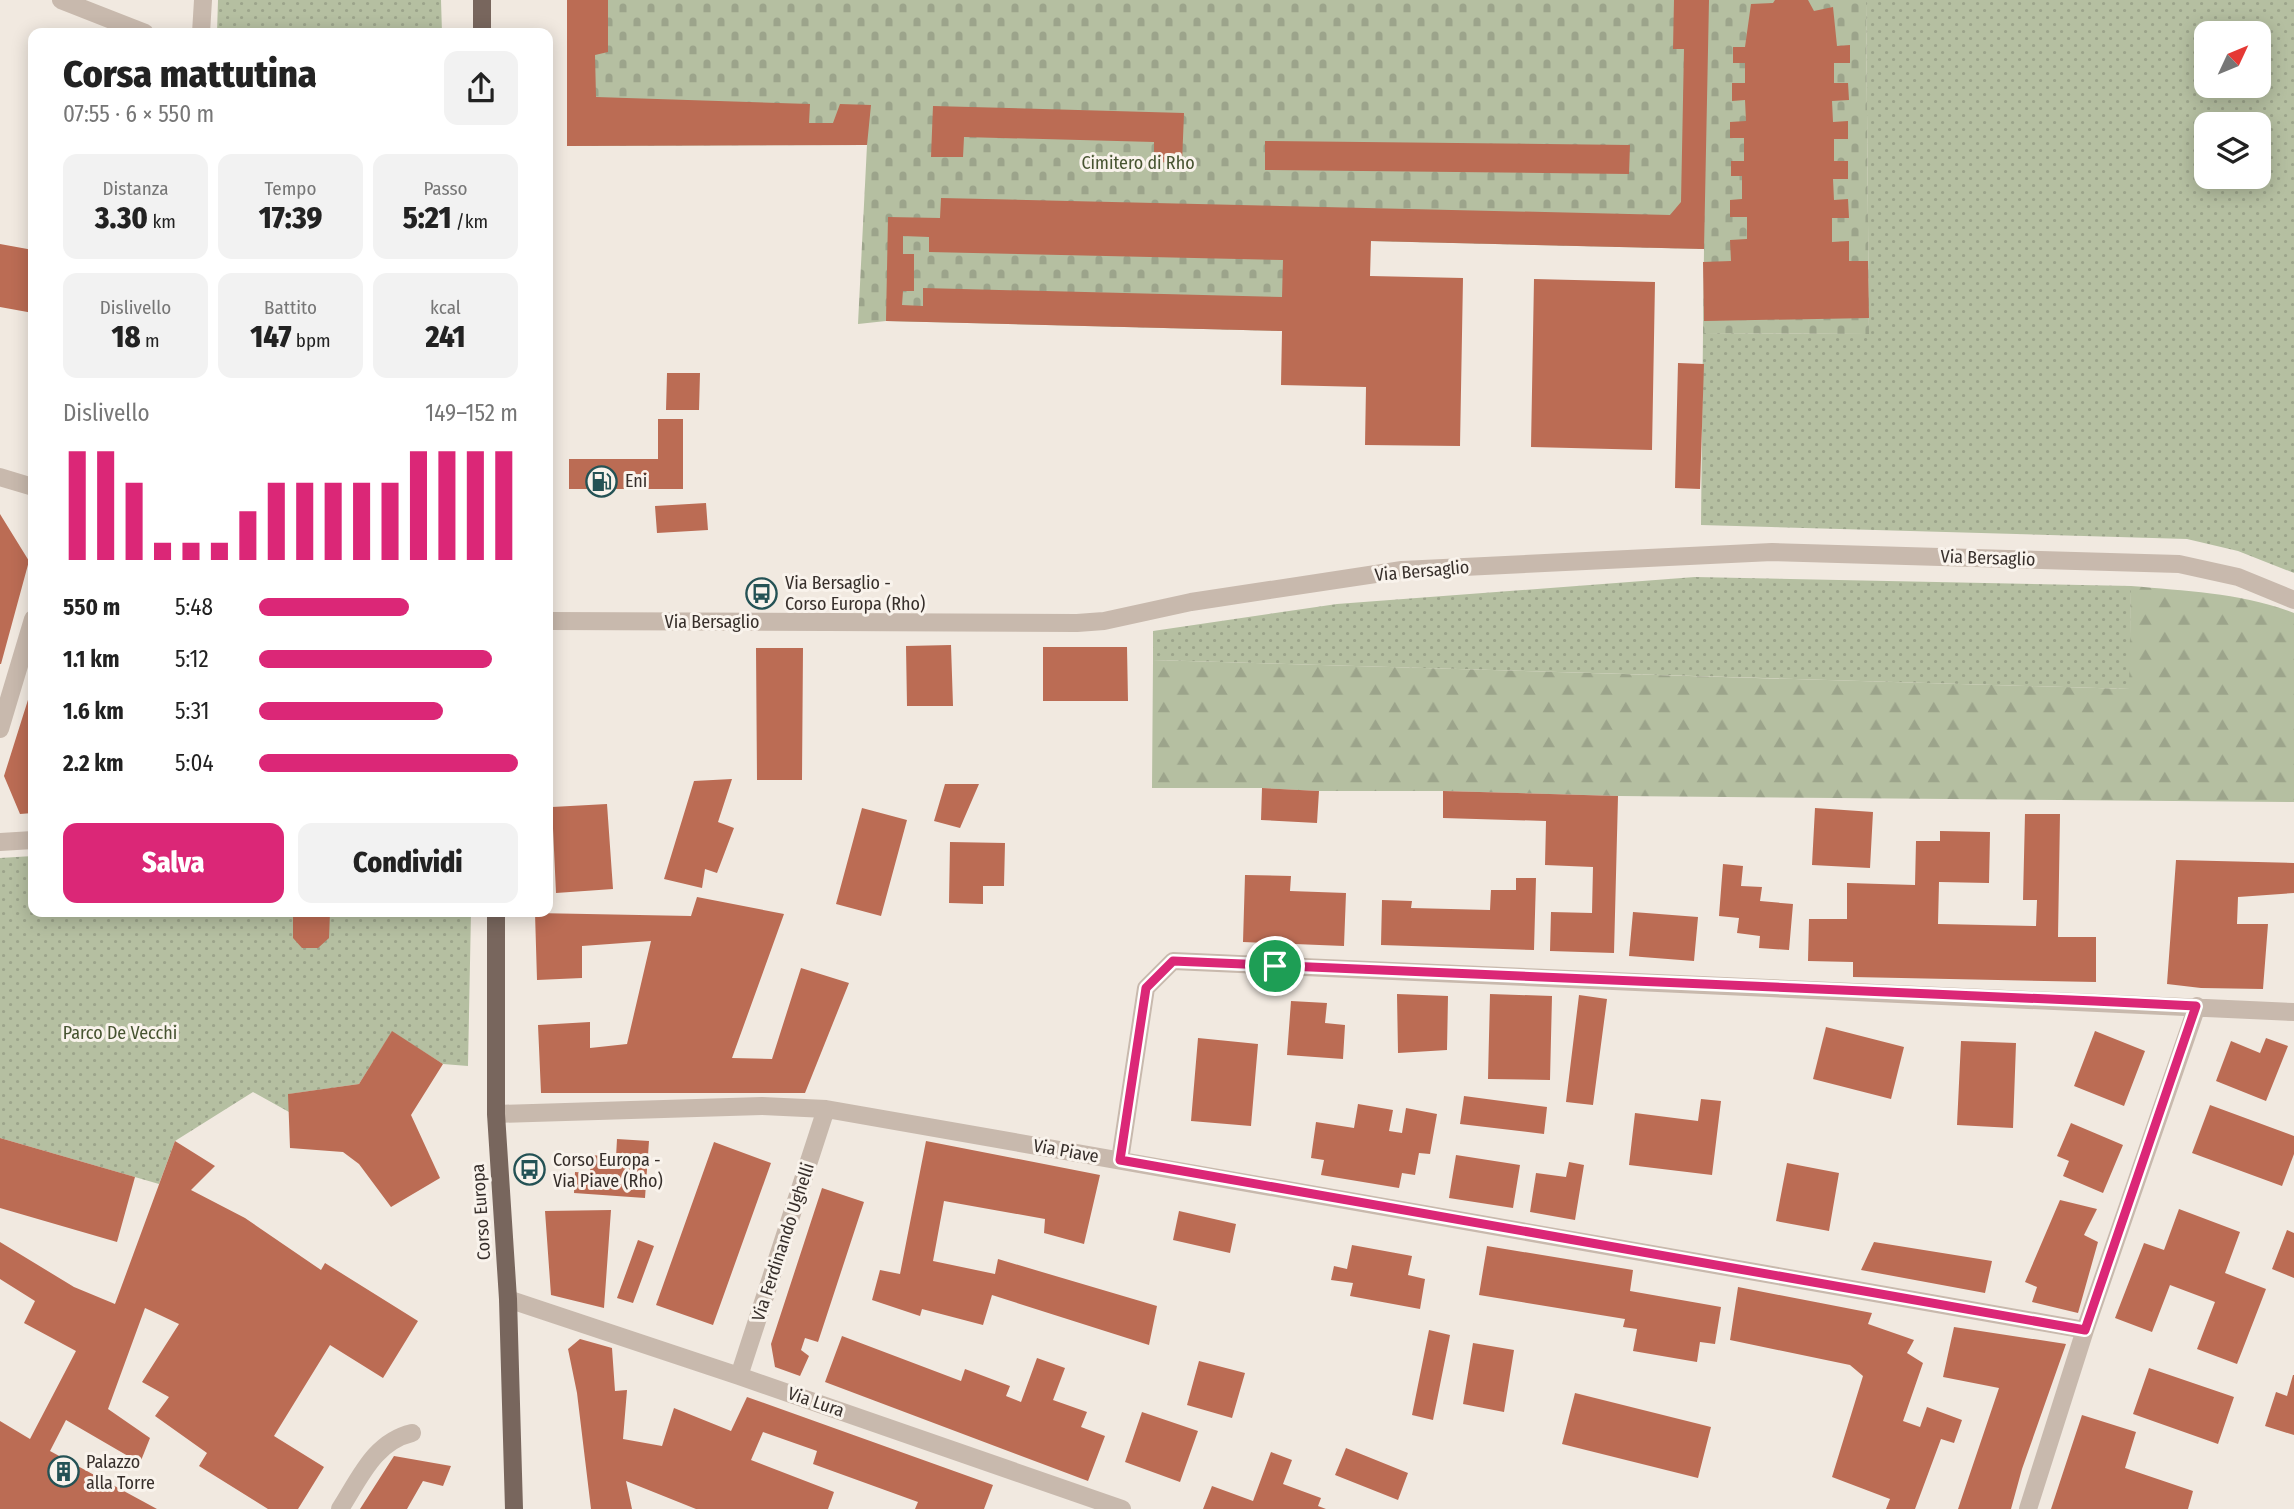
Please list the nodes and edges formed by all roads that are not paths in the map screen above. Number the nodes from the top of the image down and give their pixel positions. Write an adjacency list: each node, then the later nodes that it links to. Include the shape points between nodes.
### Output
1 (61, 0): 4 (street)
2 (203, 0): 5 (street)
3 (482, 0): 6 (main road)
4 (132, 28)
5 (201, 28)
6 (482, 28)
7 (0, 477): 8 (street)
8 (28, 485)
9 (2294, 600): 10 (street, Via Bersaglio, via 2238,578 2179,564 1772,552 1402,570 1077,623)
10 (553, 621)
11 (28, 636): 12 (street)
12 (0, 729)
13 (28, 840): 14 (street)
14 (0, 842)
15 (496, 917): 19 (main road, Corso Europa)
16 (2196, 1006): 17 (street); 20 (street, via 1173,961 1146,988); 22 (street)
17 (2294, 1012)
18 (827, 1108): 19 (street, Via Piave); 20 (street, Via Piave); 23 (street, Via Ferdinando Ughelli)
19 (496, 1114): 21 (main road, Corso Europa)
20 (1120, 1160): 22 (street, Via Piave)
21 (508, 1299): 23 (street, Via Lura); 26 (main road, Corso Europa)
22 (2085, 1330): 28 (street)
23 (739, 1376): 27 (street, Via Lura)
24 (412, 1433): 25 (street, via 397,1436 375,1455)
25 (340, 1509)
26 (514, 1509)
27 (1122, 1509)
28 (2028, 1509)

